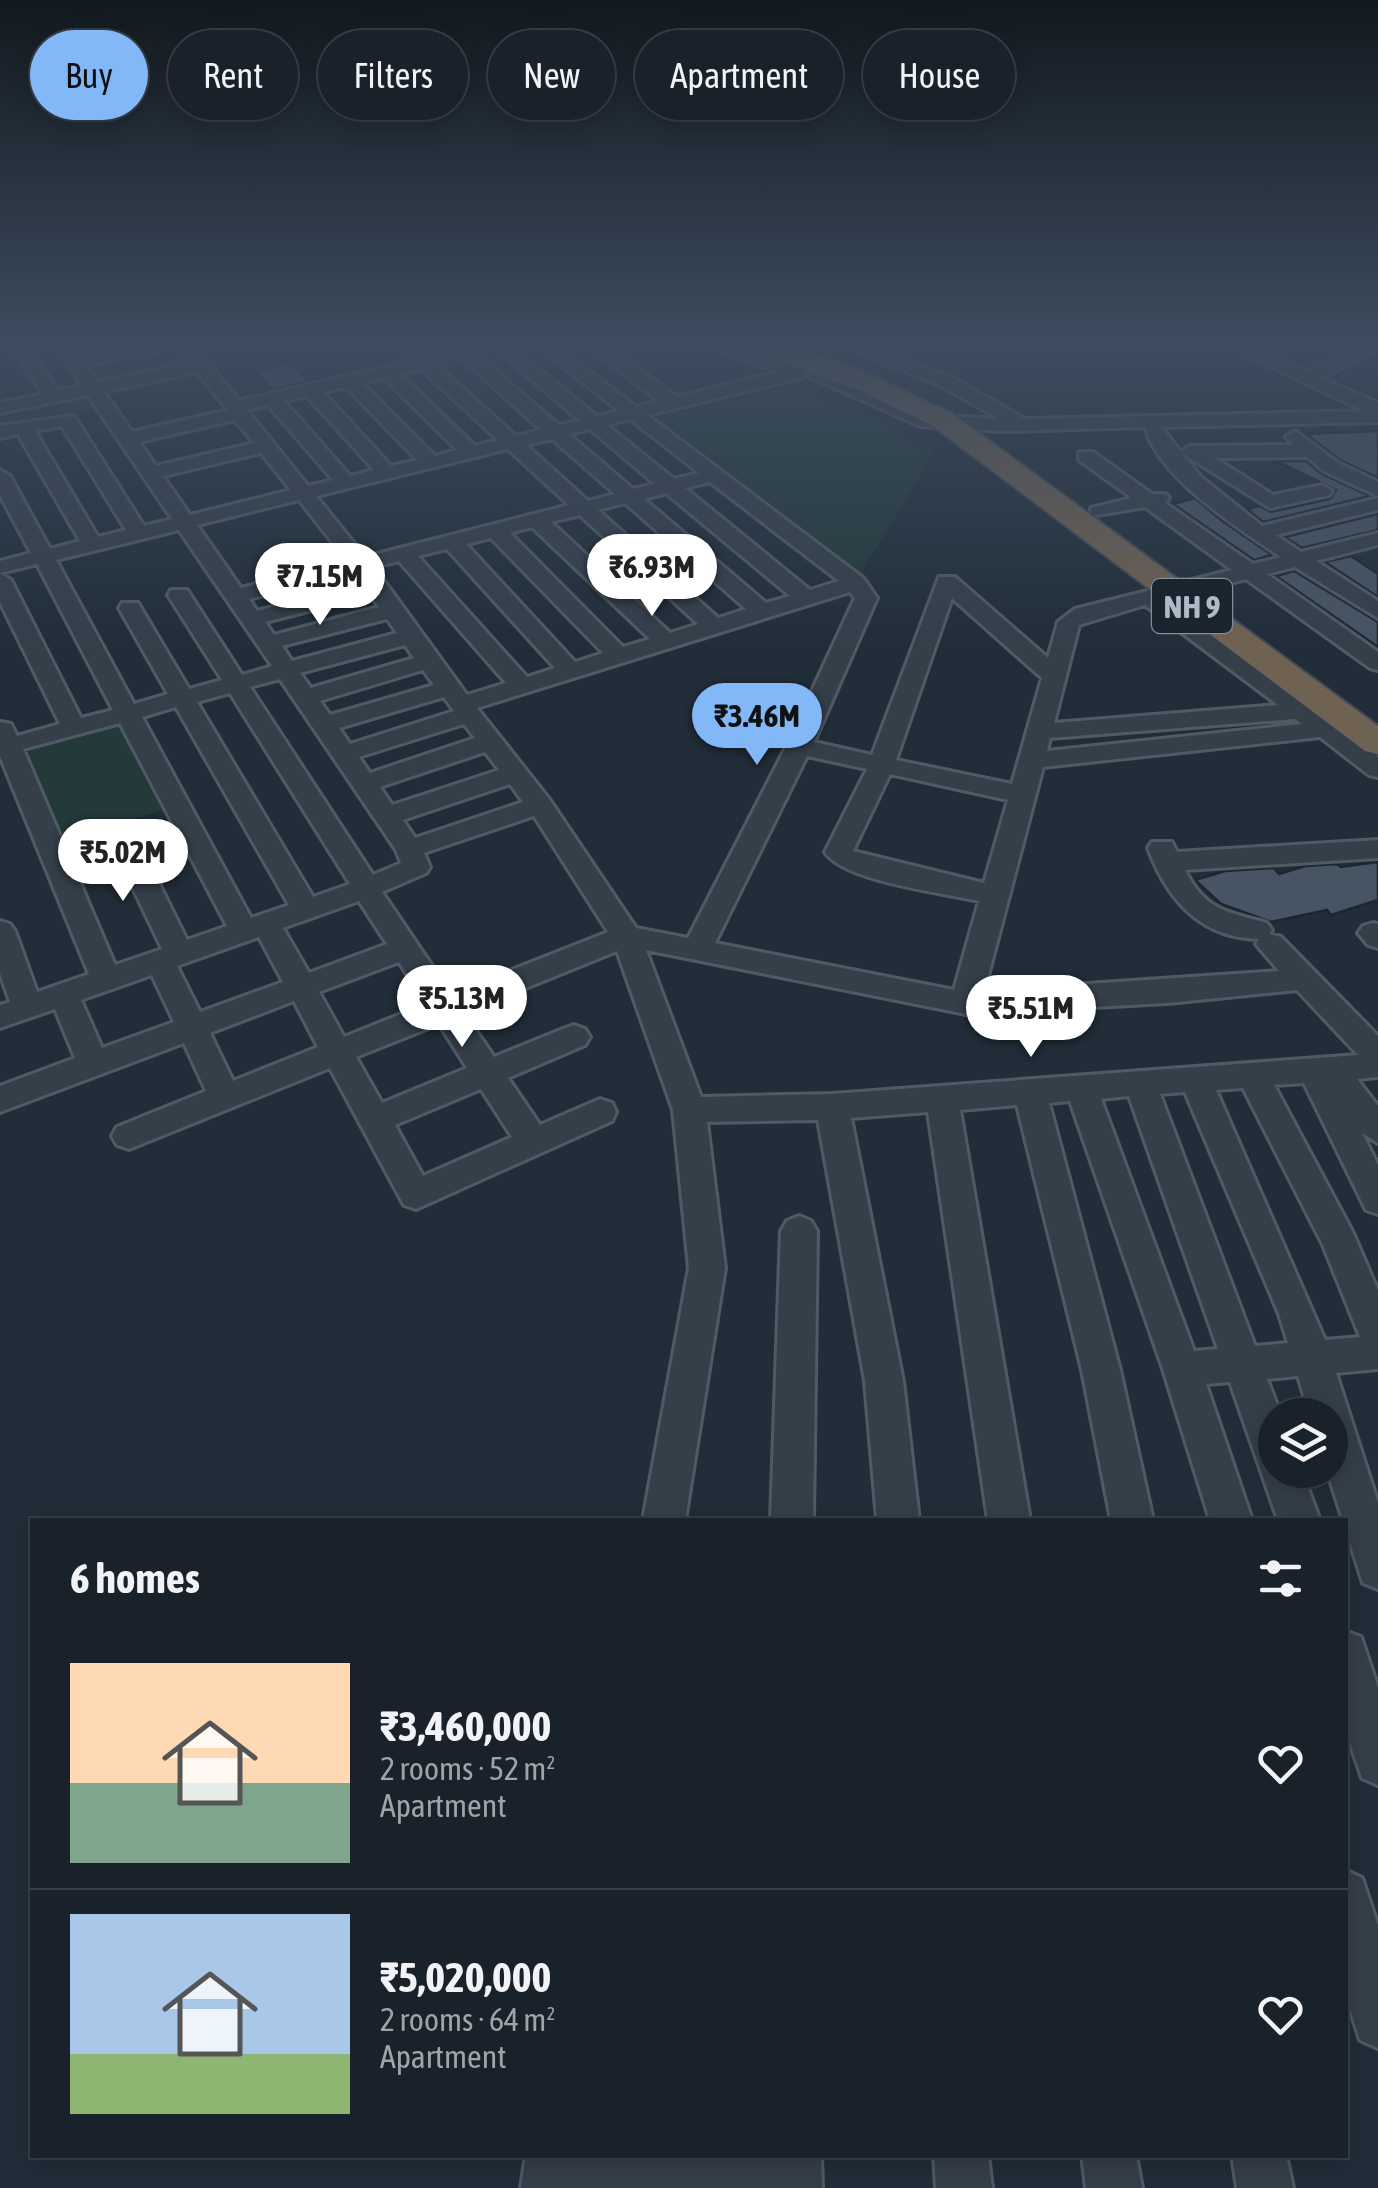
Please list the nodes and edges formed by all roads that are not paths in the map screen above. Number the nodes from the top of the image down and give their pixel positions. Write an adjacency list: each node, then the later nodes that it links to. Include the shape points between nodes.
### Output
1 (31, 441): 49 (street)
2 (80, 441): 45 (street)
3 (129, 441): 43 (street)
4 (262, 441): 31 (street)
5 (309, 441): 28 (street)
6 (358, 441): 25 (street)
7 (409, 441): 24 (street)
8 (459, 441): 18 (street)
9 (512, 441): 17 (street)
10 (564, 441): 34 (street)
11 (614, 441): 29 (street)
12 (668, 441): 26 (street)
13 (986, 441): 61 (highway, NH 9)
14 (990, 441): 40 (highway, NH 9)
15 (1160, 441): 21 (street)
16 (1299, 441): 20 (street)
17 (509, 442): 18 (street); 38 (street)
18 (469, 451): 24 (street)
19 (1257, 451): 20 (street); 22 (street); 32 (street)
20 (1309, 451): 30 (street)
21 (1166, 452): 22 (street); 33 (street)
22 (1193, 452): 36 (street)
23 (1086, 456): 35 (street)
24 (428, 461): 25 (street)
25 (386, 471): 28 (street)
26 (713, 475): 29 (street); 59 (street)
27 (0, 476): 52 (street)
28 (344, 481): 31 (street)
29 (670, 486): 34 (street); 64 (street)
30 (1378, 490)
31 (302, 491): 43 (street); 54 (street)
32 (1322, 491): 36 (street); 39 (street)
33 (1203, 492): 35 (street); 41 (street)
34 (628, 496): 38 (street); 68 (street)
35 (1148, 500): 40 (street); 57 (street)
36 (1270, 502): 41 (street)
37 (1378, 504): 39 (street)
38 (583, 508): 42 (street); 70 (street)
39 (1353, 510): 46 (street)
40 (1098, 512): 61 (highway, NH 9)
41 (1232, 512): 46 (street)
42 (536, 520): 44 (street); 72 (street)
43 (181, 522): 45 (street); 63 (street)
44 (495, 530): 48 (street); 74 (street)
45 (138, 532): 49 (street)
46 (1262, 532): 53 (street)
47 (1378, 539): 50 (street)
48 (452, 542): 51 (street); 78 (street)
49 (92, 544): 52 (street)
50 (1346, 547): 53 (street); 56 (street)
51 (405, 554): 54 (street); 81 (street)
52 (45, 556): 55 (street); 86 (street)
53 (1301, 558): 57 (street); 67 (street)
54 (361, 564): 60 (street); 63 (street)
55 (0, 568)
56 (1378, 568)
57 (1248, 571): 61 (street); 76 (street)
58 (0, 580): 88 (street)
59 (855, 584): 64 (street); 93 (street, via 866,598 864,607)
60 (376, 587): 66 (street); 69 (street)
61 (1176, 592): 79 (street, via 1069,622); 85 (street); 89 (highway, NH 9)
62 (179, 595): 80 (street)
63 (235, 596): 69 (street)
64 (807, 599): 68 (street)
65 (130, 608): 82 (street)
66 (391, 611): 71 (street); 73 (street)
67 (1378, 611)
68 (764, 612): 70 (street)
69 (252, 619): 73 (street)
70 (715, 627): 72 (street)
71 (410, 636): 75 (street); 77 (street)
72 (667, 642): 74 (street)
73 (268, 644): 77 (street)
74 (620, 657): 78 (street)
75 (428, 661): 83 (street); 84 (street)
76 (1378, 663)
77 (286, 670): 80 (street); 83 (street)
78 (572, 672): 81 (street)
79 (1054, 676): 90 (street); 96 (street, via 947,582)
80 (236, 684): 82 (street); 106 (street)
81 (522, 686): 84 (street)
82 (182, 698): 86 (street); 108 (street)
83 (305, 698): 87 (street)
84 (461, 702): 87 (street); 92 (street); 94 (street)
85 (1300, 710): 89 (street); 90 (street)
86 (124, 714): 88 (street); 109 (street)
87 (324, 725): 94 (street)
88 (74, 728): 91 (street)
89 (1360, 728): 95 (street); 97 (street)
90 (1036, 732): 95 (street)
91 (3, 740): 115 (street)
92 (492, 742): 98 (street); 99 (street)
93 (799, 747): 96 (street); 113 (street)
94 (343, 754): 99 (street)
95 (1029, 761): 100 (street)
96 (881, 766): 100 (street); 107 (street, via 839,852 842,858)
97 (1378, 769)
98 (516, 773): 101 (street); 102 (street)
99 (364, 784): 102 (street)
100 (1020, 794): 107 (street)
101 (540, 805): 105 (street); 111 (street)
102 (386, 816): 105 (street)
103 (119, 829): 114 (street)
104 (1378, 848): 116 (street, via 1164,855 1188,900 1230,929 1264,937)
105 (409, 849): 106 (street, via 416,867)
106 (369, 892): 108 (street); 112 (street)
107 (994, 895): 118 (street)
108 (306, 909): 109 (street)
109 (255, 927): 114 (street); 117 (street)
110 (0, 932): 121 (street)
111 (626, 936): 113 (street); 120 (street); 139 (street)
112 (406, 948): 117 (street); 120 (street)
113 (696, 951): 118 (street)
114 (173, 963): 115 (street); 122 (street)
115 (106, 980): 121 (street)
116 (1304, 980): 118 (street); 125 (street)
117 (301, 987): 122 (street); 124 (street)
118 (966, 1002)
119 (70, 1008): 127 (street)
120 (444, 1008): 124 (street); 129 (street)
121 (14, 1012)
122 (193, 1028): 127 (street); 135 (street)
123 (574, 1037): 129 (street)
124 (336, 1051): 135 (street); 141 (street)
125 (1378, 1056)
126 (1378, 1064): 128 (street)
127 (94, 1066): 136 (street)
128 (1324, 1072): 130 (street); 142 (street); 145 (street)
129 (486, 1074): 141 (street); 144 (street)
130 (1253, 1076): 131 (street); 147 (street, via 1340,1244)
131 (1196, 1080): 132 (street); 149 (street)
132 (1140, 1084): 133 (street); 150 (street)
133 (1081, 1088): 134 (street); 151 (street)
134 (1030, 1092): 137 (street); 158 (street)
135 (224, 1095): 143 (street)
136 (0, 1099)
137 (942, 1099): 138 (street); 157 (street)
138 (832, 1107): 139 (street); 156 (street, via 884,1380)
139 (689, 1110): 154 (street, via 706,1268)
140 (600, 1112): 144 (street)
141 (374, 1120): 144 (street, via 416,1195)
142 (1378, 1130)
143 (128, 1136)
144 (532, 1140)
145 (1378, 1200)
146 (799, 1231): 155 (street)
147 (1378, 1334)
148 (1378, 1352): 149 (street)
149 (1314, 1358): 150 (street); 161 (street)
150 (1244, 1364): 151 (street); 152 (street)
151 (1182, 1369): 159 (street)
152 (1258, 1404)
153 (1287, 1488): 160 (street)
154 (664, 1518)
155 (792, 1518)
156 (898, 1518)
157 (1009, 1518)
158 (1132, 1518)
159 (1230, 1518)
160 (1298, 1518)
161 (1378, 1568)
162 (1348, 1663): 163 (street)
163 (1378, 1762)
164 (1348, 1907): 165 (street)
165 (1378, 2022)
166 (554, 2158): 172 (street)
167 (576, 2158): 173 (street)
168 (794, 2158): 173 (street)
169 (961, 2158): 174 (street)
170 (1109, 2158): 175 (street)
171 (1260, 2158): 176 (street)
172 (549, 2188)
173 (792, 2188)
174 (964, 2188)
175 (1114, 2188)
176 (1265, 2188)

